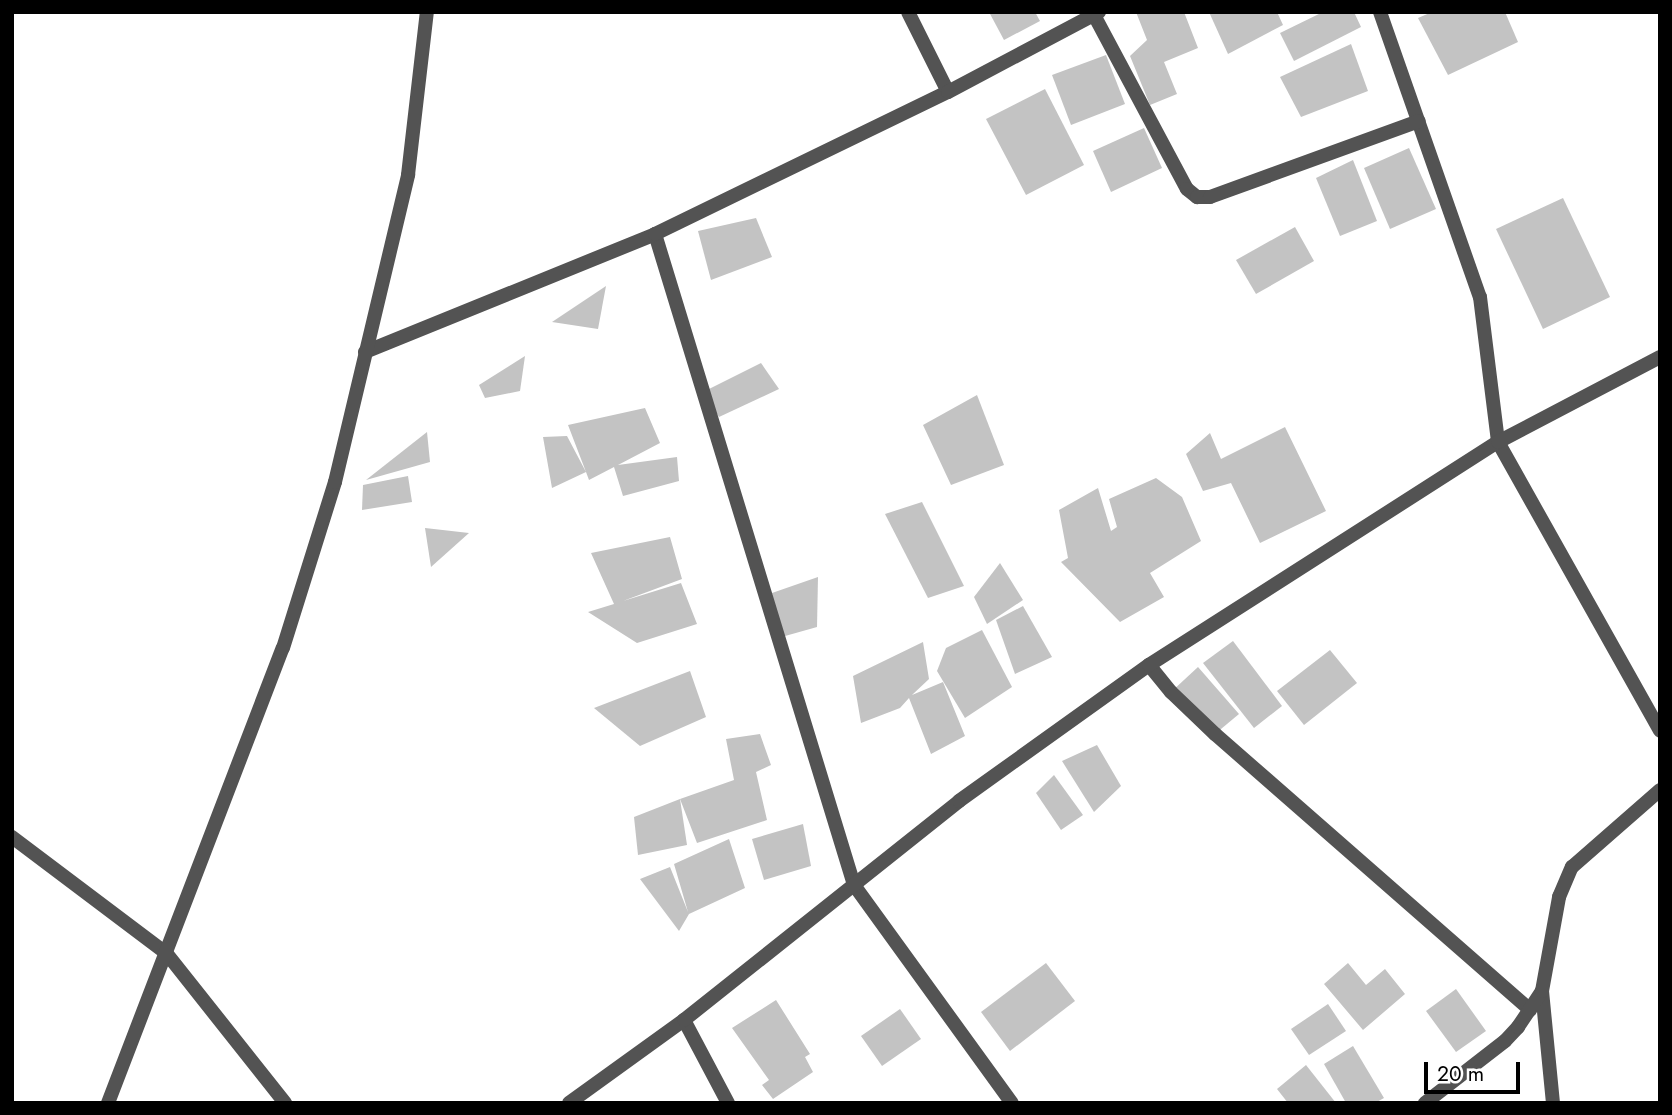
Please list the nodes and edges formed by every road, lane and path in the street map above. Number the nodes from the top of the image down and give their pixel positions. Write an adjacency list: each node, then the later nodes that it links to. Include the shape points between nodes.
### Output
1 (428, 12): 8 (street, via 408,175)
2 (908, 12): 5 (street)
3 (1380, 12): 6 (street)
4 (1097, 14): 5 (street); 6 (street, via 1187,189 1197,197 1210,197)
5 (948, 92): 7 (street)
6 (1419, 121): 10 (street, via 1479,297)
7 (656, 234): 8 (street); 15 (street)
8 (365, 352): 16 (street, via 334,482 295,612)
9 (1660, 357): 10 (street)
10 (1498, 442): 11 (street); 12 (street)
11 (1149, 665): 15 (street, via 959,801); 18 (street, via 1215,734)
12 (1660, 731)
13 (1660, 790): 17 (street, via 1572,867 1559,898)
14 (12, 836): 16 (street)
15 (854, 884): 19 (street); 24 (street)
16 (167, 954): 20 (street); 21 (street)
17 (1542, 991): 18 (street); 26 (street)
18 (1530, 1010): 25 (street, via 1505,1041)
19 (684, 1020): 22 (street); 23 (street)
20 (108, 1103)
21 (285, 1103)
22 (569, 1103)
23 (728, 1103)
24 (1012, 1103)
25 (1425, 1103)
26 (1553, 1103)

